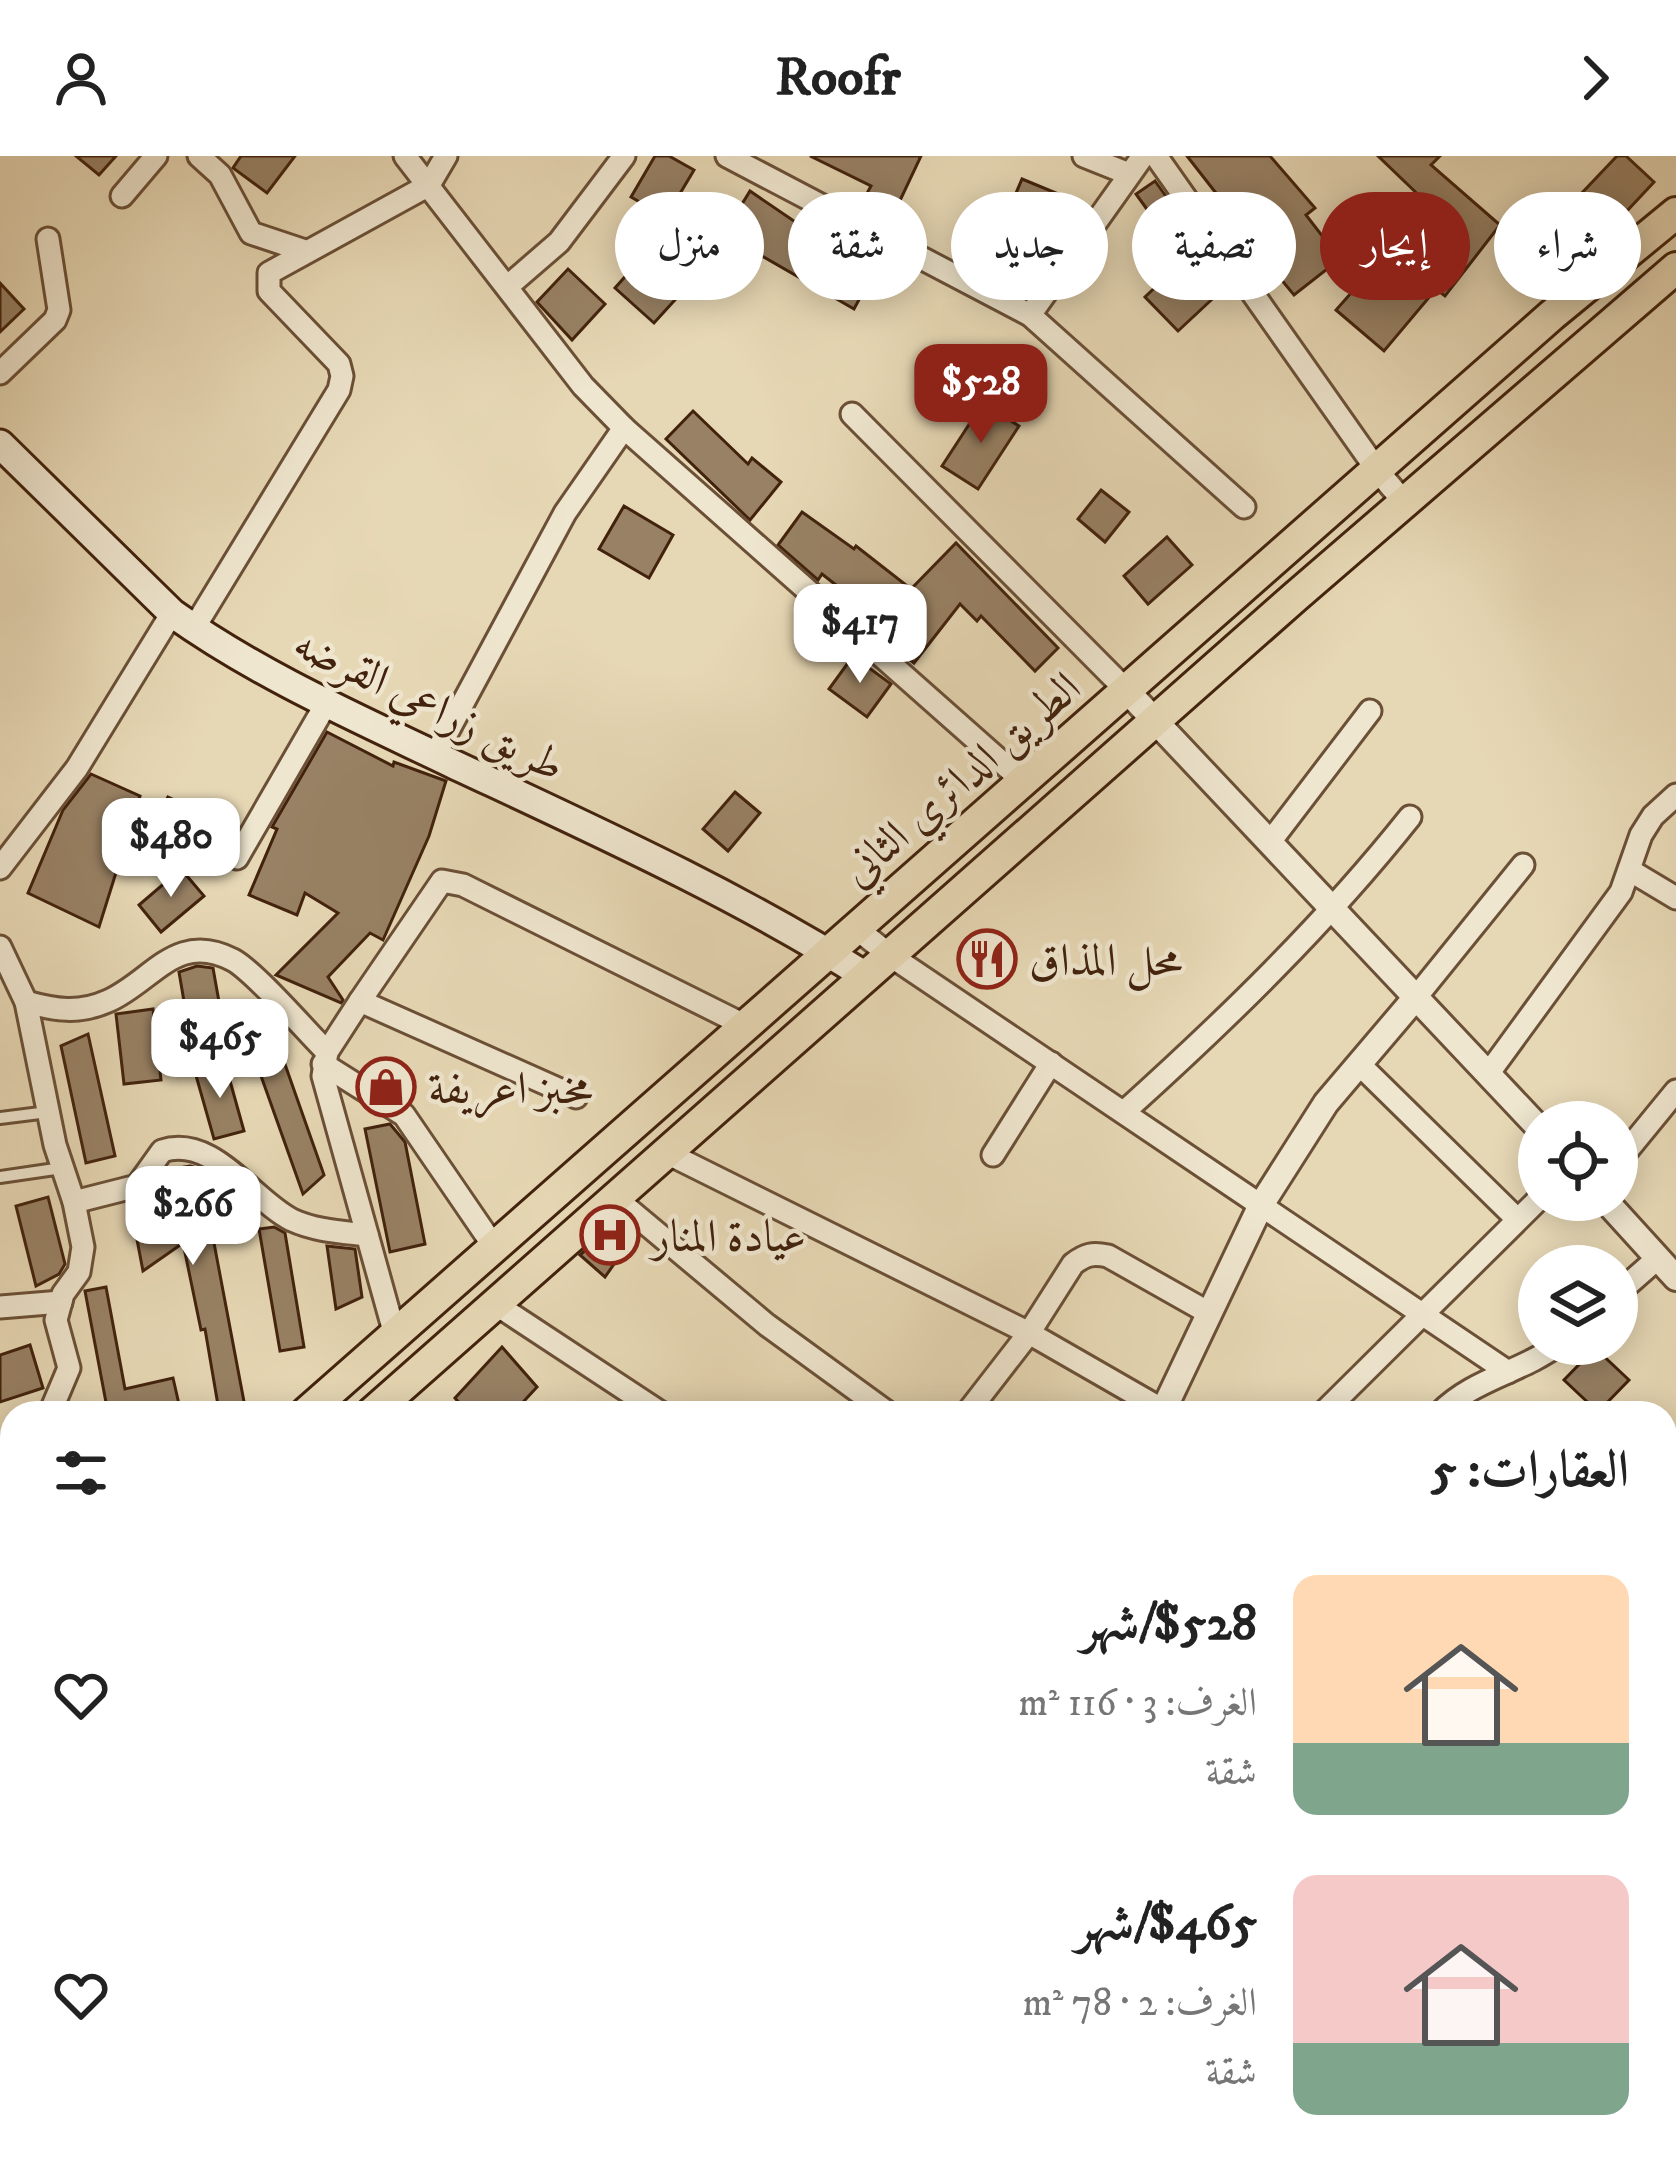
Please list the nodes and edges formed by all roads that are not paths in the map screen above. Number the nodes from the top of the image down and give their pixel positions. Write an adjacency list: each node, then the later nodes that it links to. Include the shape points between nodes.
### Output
1 (156, 156): 11 (street)
2 (199, 156): 14 (street, via 220,175 251,233)
3 (406, 156): 10 (street)
4 (446, 156): 10 (street)
5 (624, 156): 16 (street, via 560,242)
6 (727, 156): 17 (street)
7 (1084, 156): 9 (street)
8 (1156, 156): 22 (street)
9 (1136, 165): 17 (street)
10 (429, 185): 14 (street); 16 (street)
11 (122, 196)
12 (1676, 213): 22 (main road, الطريق الدائري الثاني)
13 (48, 239): 18 (street, via 59,310)
14 (305, 251): 25 (street, via 266,282 339,364 339,390)
15 (1676, 268): 23 (main road, الطريق الدائري الثاني)
16 (508, 286): 20 (street)
17 (1030, 315): 24 (street)
18 (0, 374)
19 (852, 414): 26 (street)
20 (624, 428): 30 (street, via 565,513); 31 (street)
21 (0, 443): 25 (main road, طريق زراعي القرضه)
22 (1377, 470): 23 (street); 26 (main road, الطريق الدائري الثاني)
23 (1404, 502): 29 (main road, الطريق الدائري الثاني)
24 (1244, 507)
25 (183, 621): 27 (main road, طريق زراعي القرضه); 37 (street)
26 (1127, 692): 29 (street); 31 (main road, الطريق الدائري الثاني)
27 (326, 704): 30 (main road, طريق زراعي القرضه); 35 (street)
28 (1370, 711): 34 (street)
29 (1154, 721): 34 (street); 44 (main road, الطريق الدائري الثاني)
30 (435, 755): 43 (main road, طريق زراعي القرضه)
31 (1024, 782): 41 (main road, الطريق الدائري الثاني)
32 (1676, 795): 38 (street, via 1641,835)
33 (1410, 817): 40 (street)
34 (1270, 842): 40 (street)
35 (237, 858)
36 (1523, 865): 46 (street)
37 (0, 868)
38 (1630, 871): 39 (street); 53 (street)
39 (1676, 898)
40 (1334, 908): 46 (street); 58 (street)
41 (857, 929): 43 (main road, الطريق الدائري الثاني); 44 (street)
42 (0, 947): 48 (street)
43 (828, 953): 45 (main road, طريق زراعي القرضه); 49 (main road, الطريق الدائري الثاني)
44 (892, 956): 45 (main road, الطريق الدائري الثاني); 51 (street)
45 (867, 977): 61 (main road, الطريق الدائري الثاني)
46 (1418, 996): 52 (street); 53 (street)
47 (360, 1001): 49 (street, via 442,880); 50 (street); 55 (street)
48 (26, 1002): 50 (street, via 89,1008 172,957 218,954 245,970); 57 (street)
49 (746, 1026): 71 (main road, الطريق الدائري الثاني)
50 (325, 1058): 70 (street); 71 (street, via 404,1115)
51 (1052, 1064): 58 (street); 62 (street)
52 (1359, 1064): 67 (street); 68 (street)
53 (1488, 1074): 56 (street)
54 (1676, 1091): 60 (street)
55 (576, 1096)
56 (1518, 1106)
57 (47, 1112): 59 (lane); 63 (street)
58 (1124, 1112): 67 (street)
59 (0, 1118)
60 (1638, 1137)
61 (665, 1152): 65 (main road, الطريق الدائري الثاني); 80 (street)
62 (993, 1155)
63 (63, 1168): 64 (lane); 66 (street)
64 (0, 1177)
65 (614, 1197): 76 (main road, الطريق الدائري الثاني); 88 (street)
66 (74, 1202): 70 (street, via 137,1186 162,1150 184,1147 211,1158 290,1219); 75 (street, via 83,1247)
67 (1261, 1205): 78 (street); 79 (street)
68 (1517, 1220): 79 (street)
69 (1624, 1221): 72 (street)
70 (368, 1235): 81 (street)
71 (495, 1247): 81 (main road, الطريق الدائري الثاني)
72 (1658, 1258): 73 (street); 74 (street)
73 (1638, 1276)
74 (1676, 1278)
75 (61, 1302): 77 (street); 84 (street, via 56,1319 69,1367)
76 (494, 1303): 86 (main road, الطريق الدائري الثاني); 87 (street)
77 (0, 1307)
78 (1209, 1313): 80 (street, via 1094,1253 1073,1264); 91 (street)
79 (1418, 1315): 83 (street); 92 (street)
80 (1029, 1333): 89 (street); 90 (street)
81 (395, 1335): 85 (main road, الطريق الدائري الثاني)
82 (1521, 1365): 83 (street)
83 (1508, 1372): 93 (street)
84 (55, 1401)
85 (320, 1401)
86 (385, 1401)
87 (643, 1401)
88 (871, 1401)
89 (976, 1401)
90 (1143, 1401)
91 (1167, 1401)
92 (1335, 1401)
93 (1456, 1401)

